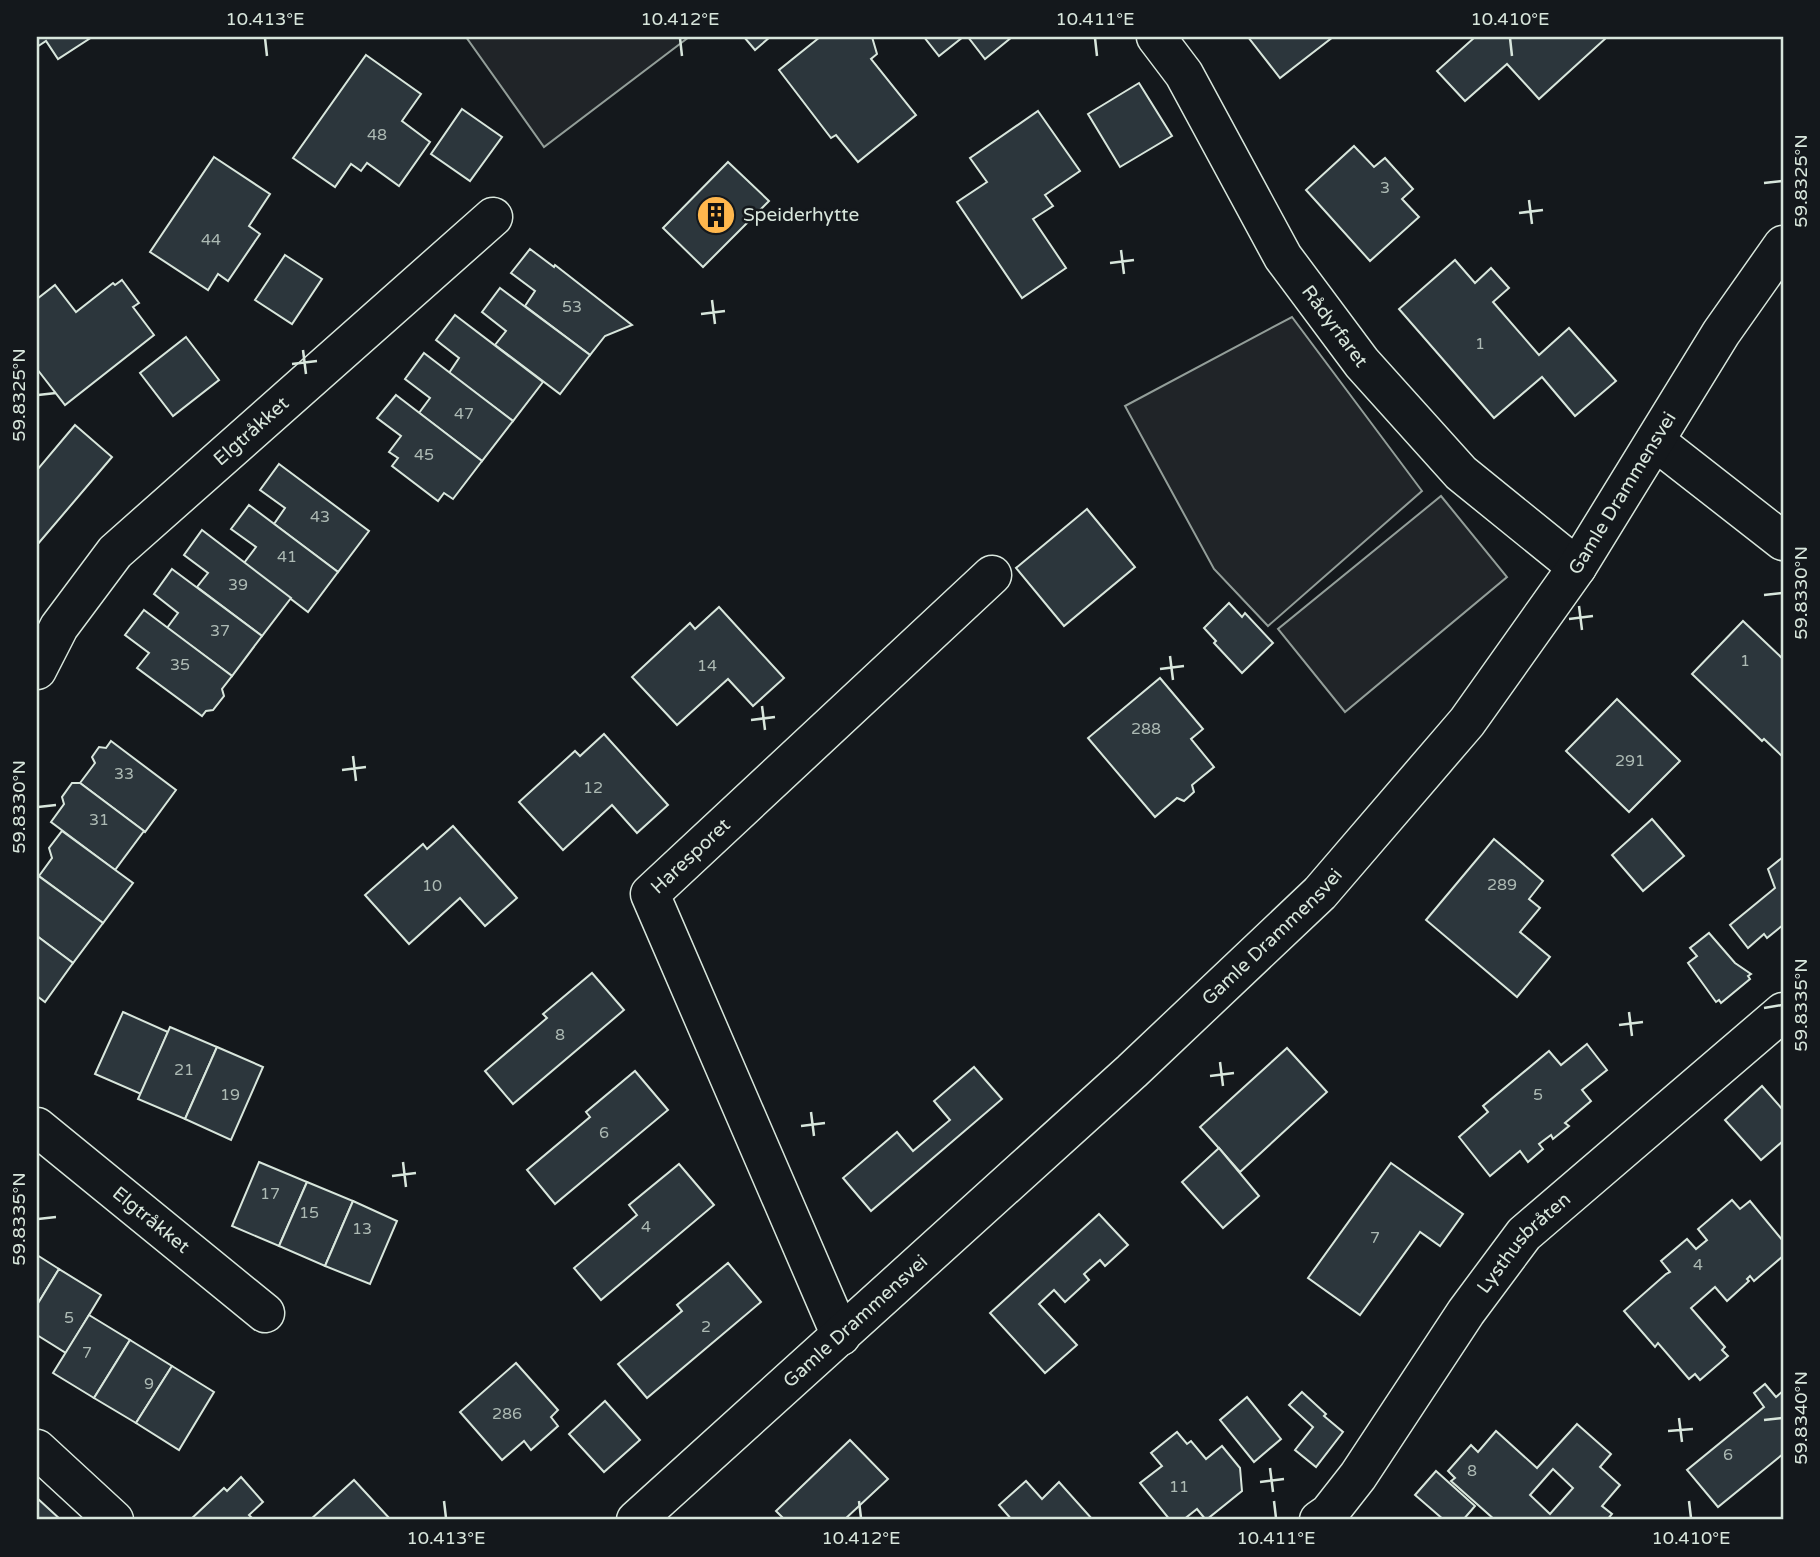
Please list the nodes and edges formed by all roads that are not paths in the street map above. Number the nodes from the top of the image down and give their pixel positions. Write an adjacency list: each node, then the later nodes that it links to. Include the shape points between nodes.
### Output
1 (1156, 37): 6 (street, Rådyrfaret, via 1184,74 1283,257 1362,363 1461,473)
2 (493, 217): 8 (street, Elgtråkket, via 115,552 59,626)
3 (1783, 245): 4 (street, Gamle Drammensvei, via 1721,333)
4 (1655, 441): 5 (street); 6 (street, Gamle Drammensvei)
5 (1783, 541)
6 (1577, 567): 12 (street, Gamle Drammensvei, via 1468,722 1320,893)
7 (992, 575): 12 (street, Haresporet, via 650,894)
8 (37, 670)
9 (1783, 1012): 16 (street, Lysthusbråten, via 1524,1234 1466,1312 1358,1476)
10 (43, 1144): 11 (street, Elgtråkket)
11 (265, 1313)
12 (841, 1336): 15 (street, Gamle Drammensvei)
13 (37, 1448): 14 (street)
14 (114, 1520)
15 (636, 1520)
16 (1319, 1520)

